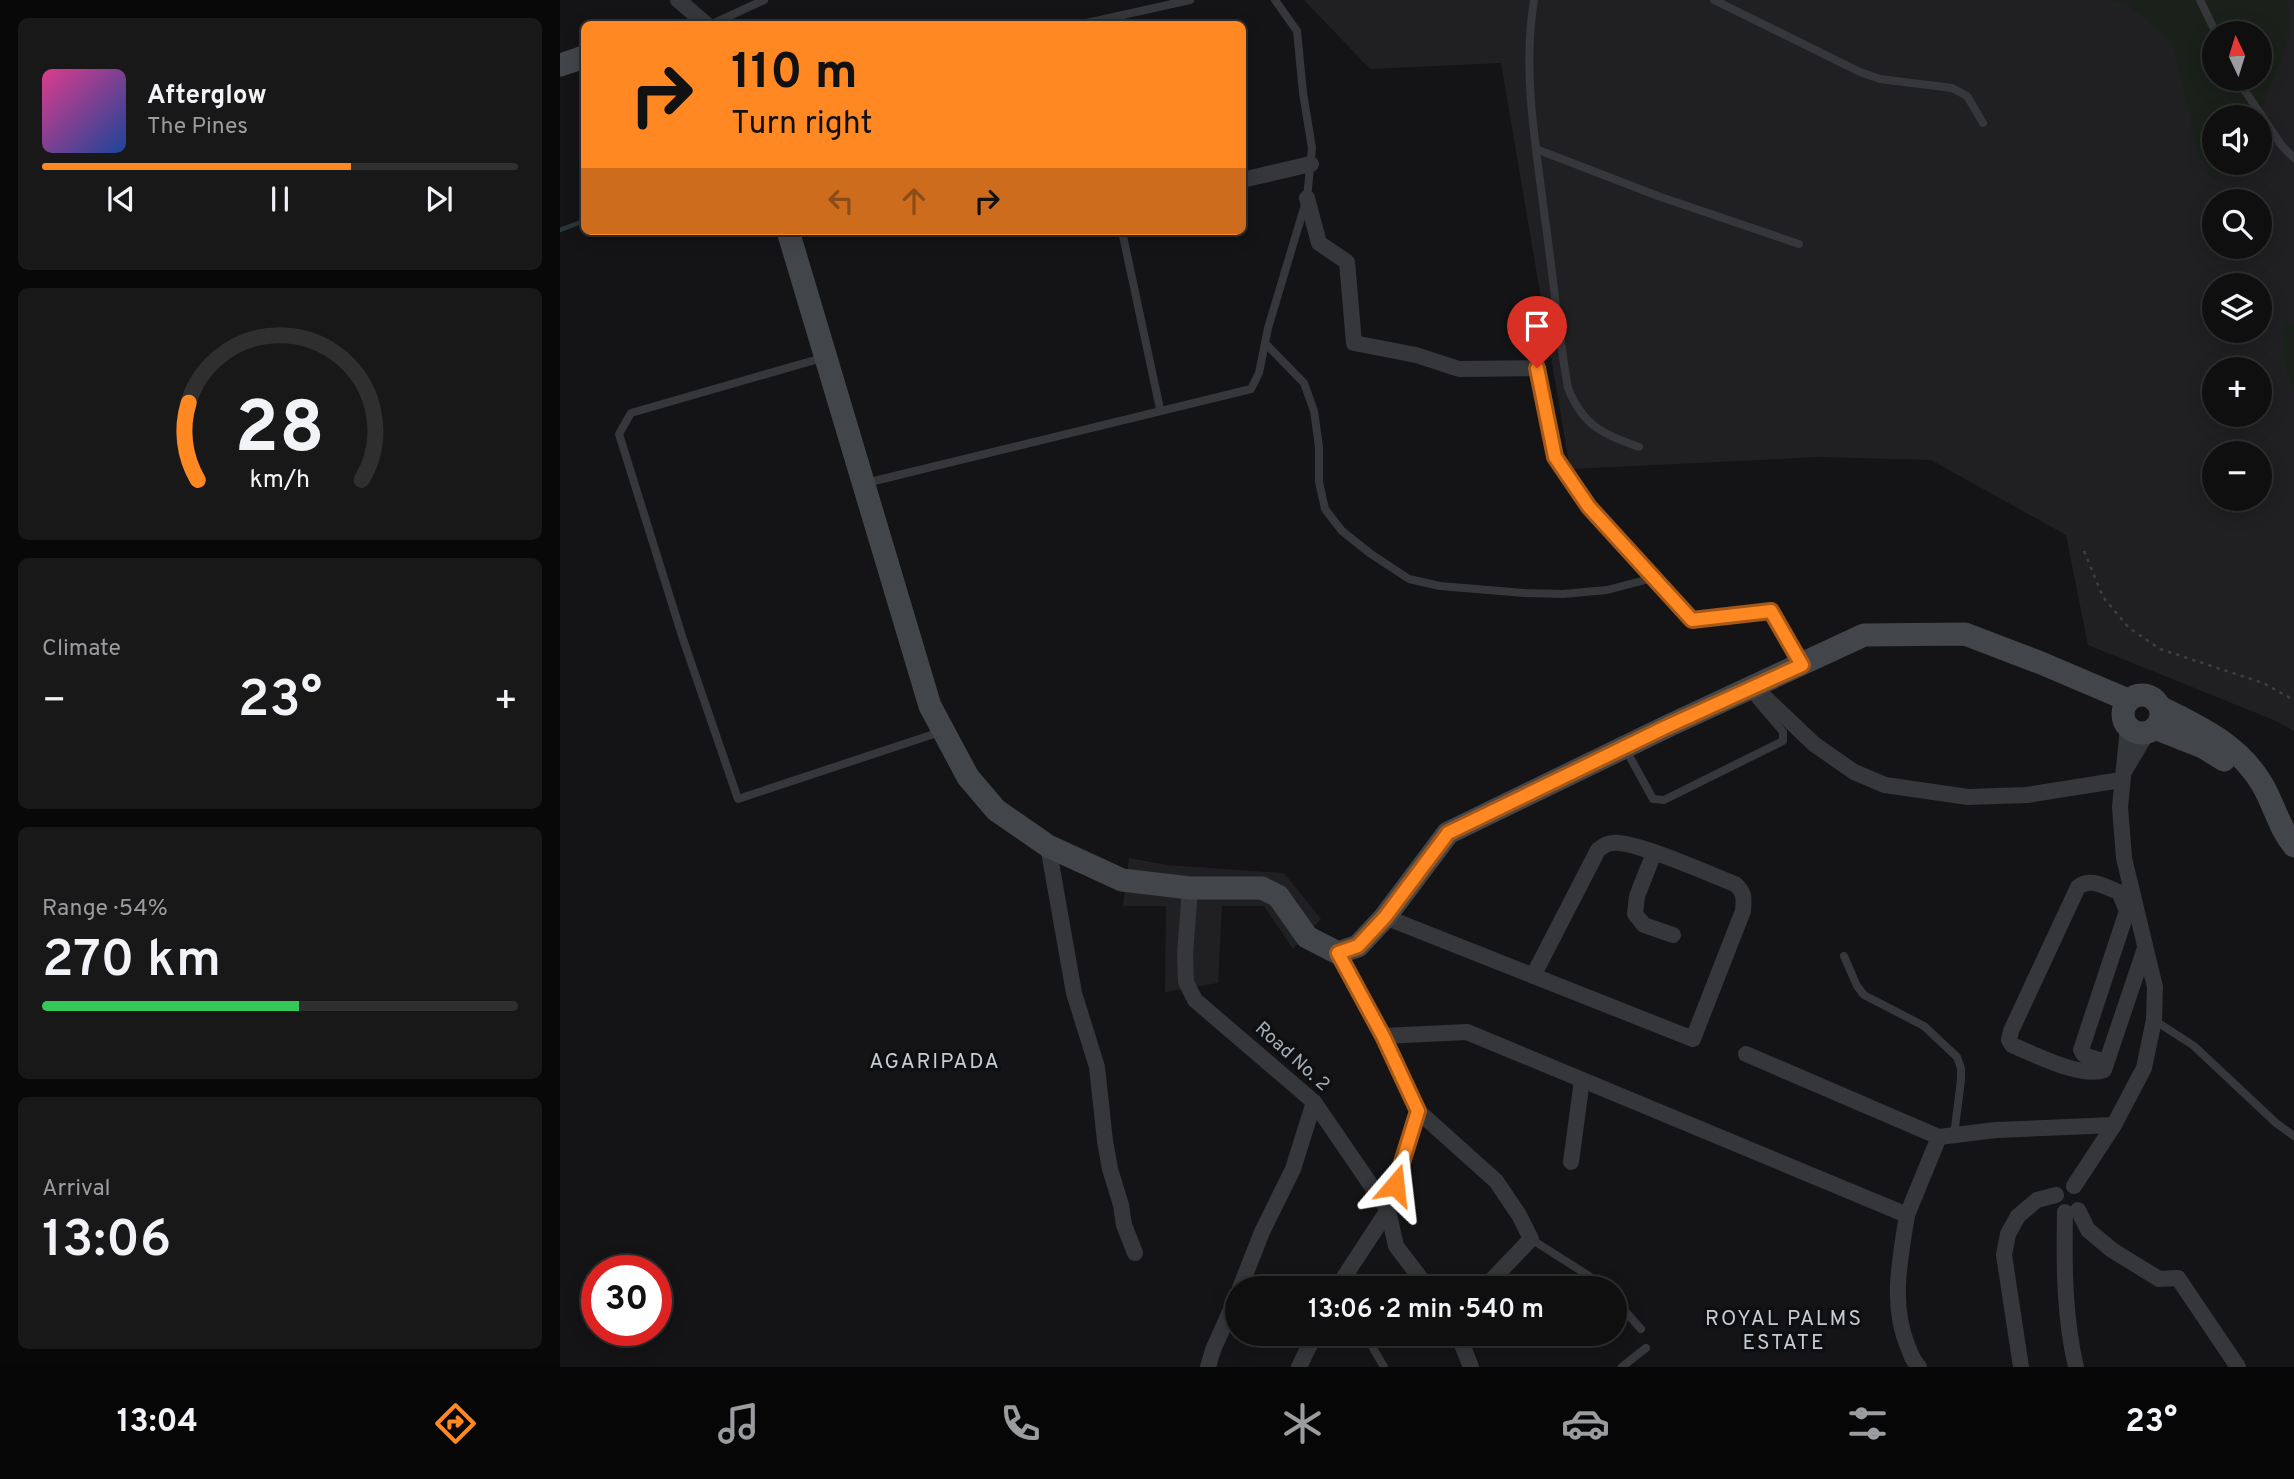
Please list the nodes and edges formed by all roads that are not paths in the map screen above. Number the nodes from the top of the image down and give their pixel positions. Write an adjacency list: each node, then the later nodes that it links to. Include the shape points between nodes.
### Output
1 (678, 0): 8 (street)
2 (764, 0): 9 (lane)
3 (1189, 0): 10 (lane)
4 (1275, 0): 18 (lane, via 1297,31)
5 (1534, 0): 16 (lane, via 1529,77)
6 (1714, 0): 15 (lane, via 1860,72 1952,88 1967,96)
7 (2200, 0): 11 (lane)
8 (702, 21)
9 (718, 21)
10 (1095, 21)
11 (2210, 21)
12 (581, 58): 13 (street)
13 (560, 65)
14 (2245, 91): 17 (lane)
15 (1983, 123)
16 (1536, 149): 23 (lane); 27 (lane, via 1568,388 1588,423)
17 (2294, 158)
18 (1311, 164): 19 (street); 20 (lane)
19 (1246, 179)
20 (1307, 198): 24 (lane); 29 (street, via 1319,243 1347,261 1354,342 1459,369 1537,368 1555,457 1589,507)
21 (789, 235): 25 (street)
22 (1123, 235): 26 (lane)
23 (1799, 244)
24 (1265, 343): 26 (lane, via 1251,388); 29 (lane, via 1304,383 1314,411 1325,509 1342,531 1409,579 1440,586 1563,594 1607,590)
25 (825, 357): 28 (street); 34 (lane, via 631,413 620,434 683,639 738,799)
26 (1160, 409): 28 (lane)
27 (1639, 447)
28 (863, 484): 34 (street, via 930,706)
29 (1653, 578): 30 (street, via 1692,620 1771,611)
30 (1802, 665): 31 (street); 32 (street, via 1864,635 1965,634)
31 (1750, 689): 35 (street); 35 (lane, via 1783,732 1783,741 1664,800 1653,799); 36 (street, via 1814,744 1854,772 1885,785 1968,797 2028,795)
32 (2128, 700): 33 (street, via 2122,714); 33 (street, via 2149,696)
33 (2147, 724): 36 (street); 38 (street, via 2214,735 2236,751 2251,766)
34 (943, 731): 37 (street, via 968,777 996,810)
35 (1625, 747): 41 (street, via 1448,833)
36 (2122, 776): 43 (street, via 2124,858)
37 (1048, 846): 40 (street, via 1122,880); 64 (street, via 1074,993 1097,1067 1110,1170)
38 (2294, 846)
39 (1654, 853): 42 (street, via 1635,914 1644,925); 46 (street, via 1616,842 1598,850); 46 (street, via 1735,884 1745,898 1693,1039)
40 (1190, 888): 44 (street, via 1262,888 1278,896 1307,937); 52 (street, Road No. 2, via 1186,982 1195,1000)
41 (1385, 917): 44 (street, via 1358,946); 46 (street)
42 (1673, 935)
43 (2145, 948): 47 (street, via 2155,987); 50 (street)
44 (1338, 953): 48 (street)
45 (1844, 956): 55 (lane, via 1864,995 1924,1026 1957,1057 1961,1080)
46 (1532, 976)
47 (2154, 1020): 54 (street, via 2144,1068); 56 (lane, via 2194,1046)
48 (1383, 1036): 51 (street, via 1468,1032); 53 (street)
49 (1746, 1054): 55 (street)
50 (2106, 1062): 50 (street, via 2098,1072 2070,1067 2009,1040 2078,887 2090,881 2119,892 2127,911 2081,1050)
51 (1582, 1080): 57 (street); 62 (street)
52 (1314, 1102): 60 (street, Road No. 2); 65 (street, via 1293,1169)
53 (1418, 1111): 60 (street); 63 (street, via 1496,1181)
54 (2114, 1125): 55 (street); 58 (street)
55 (1946, 1136): 62 (street)
56 (2294, 1136)
57 (1572, 1162)
58 (2074, 1186): 59 (street, via 2066,1186); 61 (street, via 2082,1197 2081,1204)
59 (2056, 1195): 61 (street, via 2059,1209); 83 (street, via 2037,1200 2018,1216 2008,1234 2004,1255)
60 (1388, 1210): 66 (street); 67 (street, Road No. 2, via 1396,1246)
61 (2071, 1211): 84 (street, via 2064,1254 2068,1332); 85 (street, via 2112,1250 2159,1279 2178,1278)
62 (1907, 1215): 82 (street, via 1897,1298 1902,1333)
63 (1531, 1239): 68 (street); 69 (lane)
64 (1135, 1253)
65 (1245, 1276)
66 (1346, 1276)
67 (1419, 1276)
68 (1496, 1276)
69 (1589, 1276)
70 (1627, 1314): 72 (lane)
71 (1225, 1323): 77 (street)
72 (1640, 1329)
73 (1309, 1346): 78 (street)
74 (1372, 1346): 79 (lane)
75 (1463, 1346): 80 (street)
76 (1646, 1348): 81 (lane)
77 (1209, 1367)
78 (1299, 1367)
79 (1384, 1367)
80 (1471, 1367)
81 (1622, 1367)
82 (1919, 1367)
83 (2021, 1367)
84 (2076, 1367)
85 (2238, 1367)

